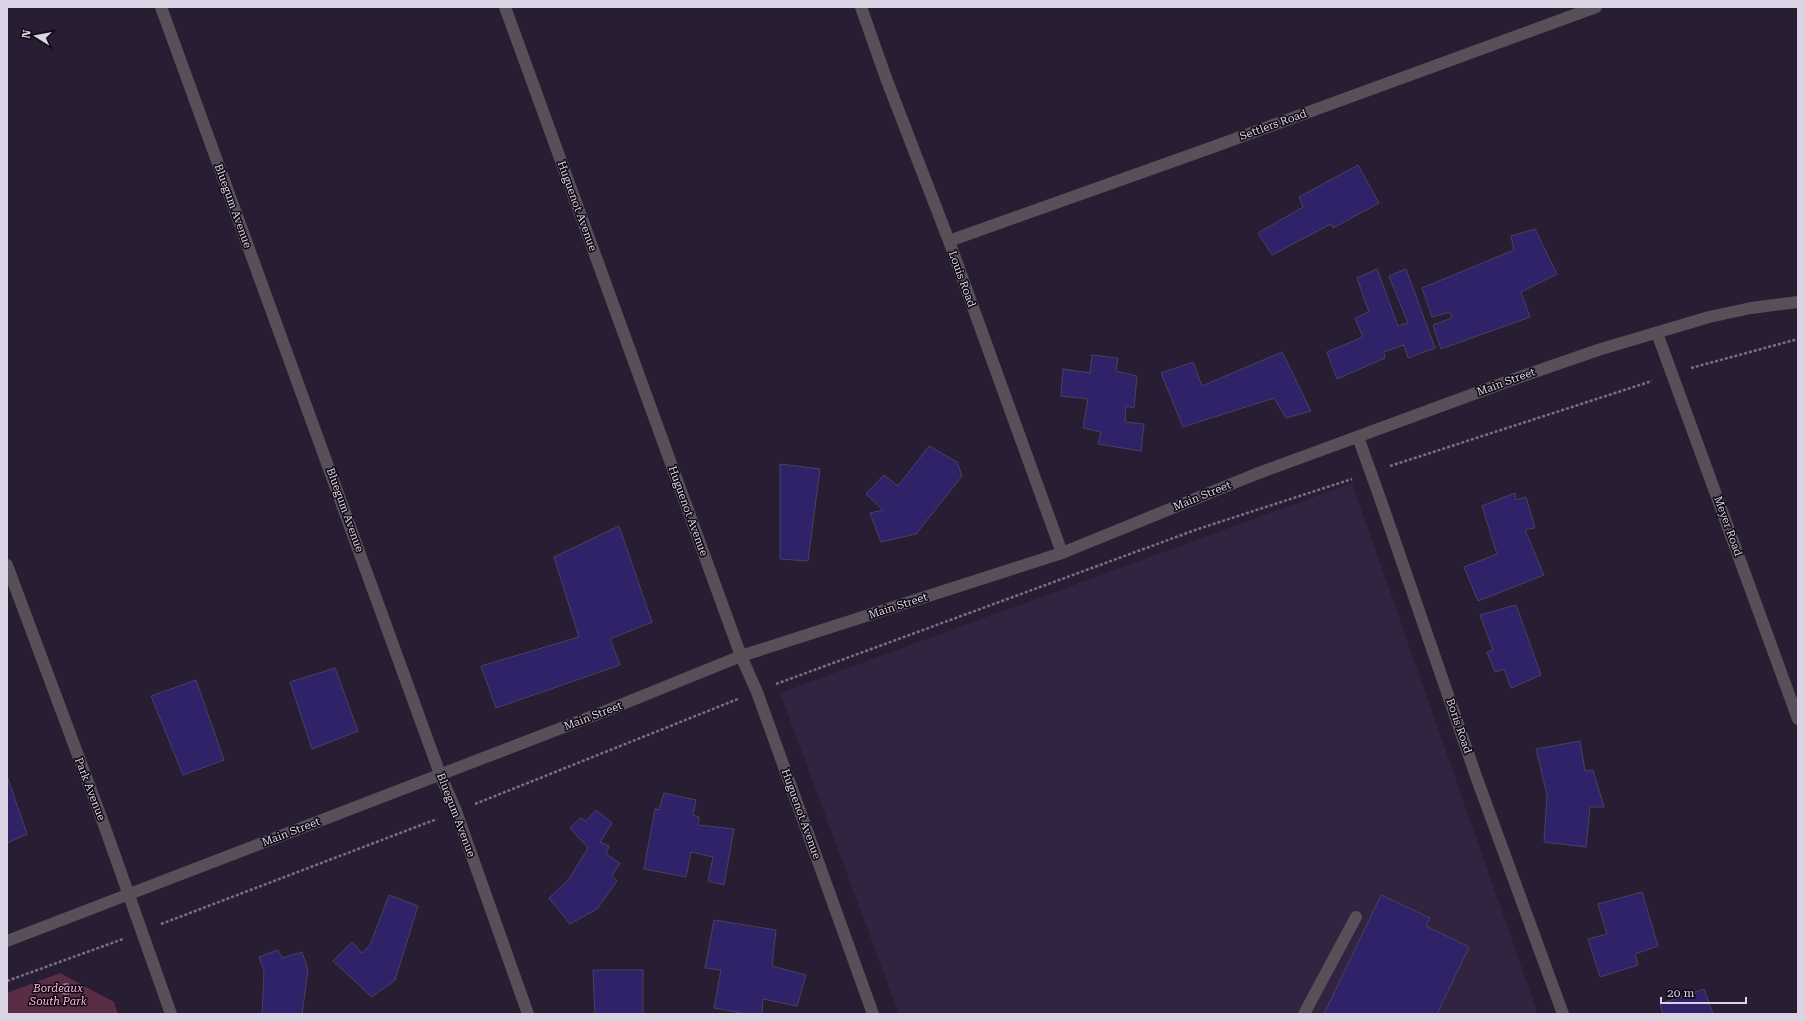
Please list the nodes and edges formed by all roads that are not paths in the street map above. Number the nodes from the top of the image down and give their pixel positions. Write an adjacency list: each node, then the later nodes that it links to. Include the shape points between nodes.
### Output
1 (161, 7): 13 (street, Bluegum Avenue)
2 (505, 7): 11 (street, Huguenot Avenue)
3 (861, 7): 5 (street, Louis Road)
4 (1596, 7): 5 (street, Settlers Road)
5 (949, 241): 9 (street, Louis Road)
6 (1798, 302): 7 (street, Main Street, via 1709,317)
7 (1657, 333): 8 (street, Main Street, via 1524,375); 12 (street, Meyer Road)
8 (1358, 438): 9 (street, Main Street, via 1256,474); 21 (street, Boris Road, via 1477,779)
9 (1062, 552): 11 (street, Main Street)
10 (7, 565): 14 (street, Park Avenue)
11 (741, 656): 13 (street, Main Street); 19 (street, Huguenot Avenue)
12 (1798, 719)
13 (440, 774): 14 (street, Main Street); 18 (street, Bluegum Avenue, via 456,811)
14 (128, 895): 16 (street, Main Street); 17 (street, Park Avenue)
15 (1356, 917): 20 (street)
16 (7, 941)
17 (171, 1014)
18 (528, 1014)
19 (873, 1014)
20 (1304, 1014)
21 (1563, 1014)

